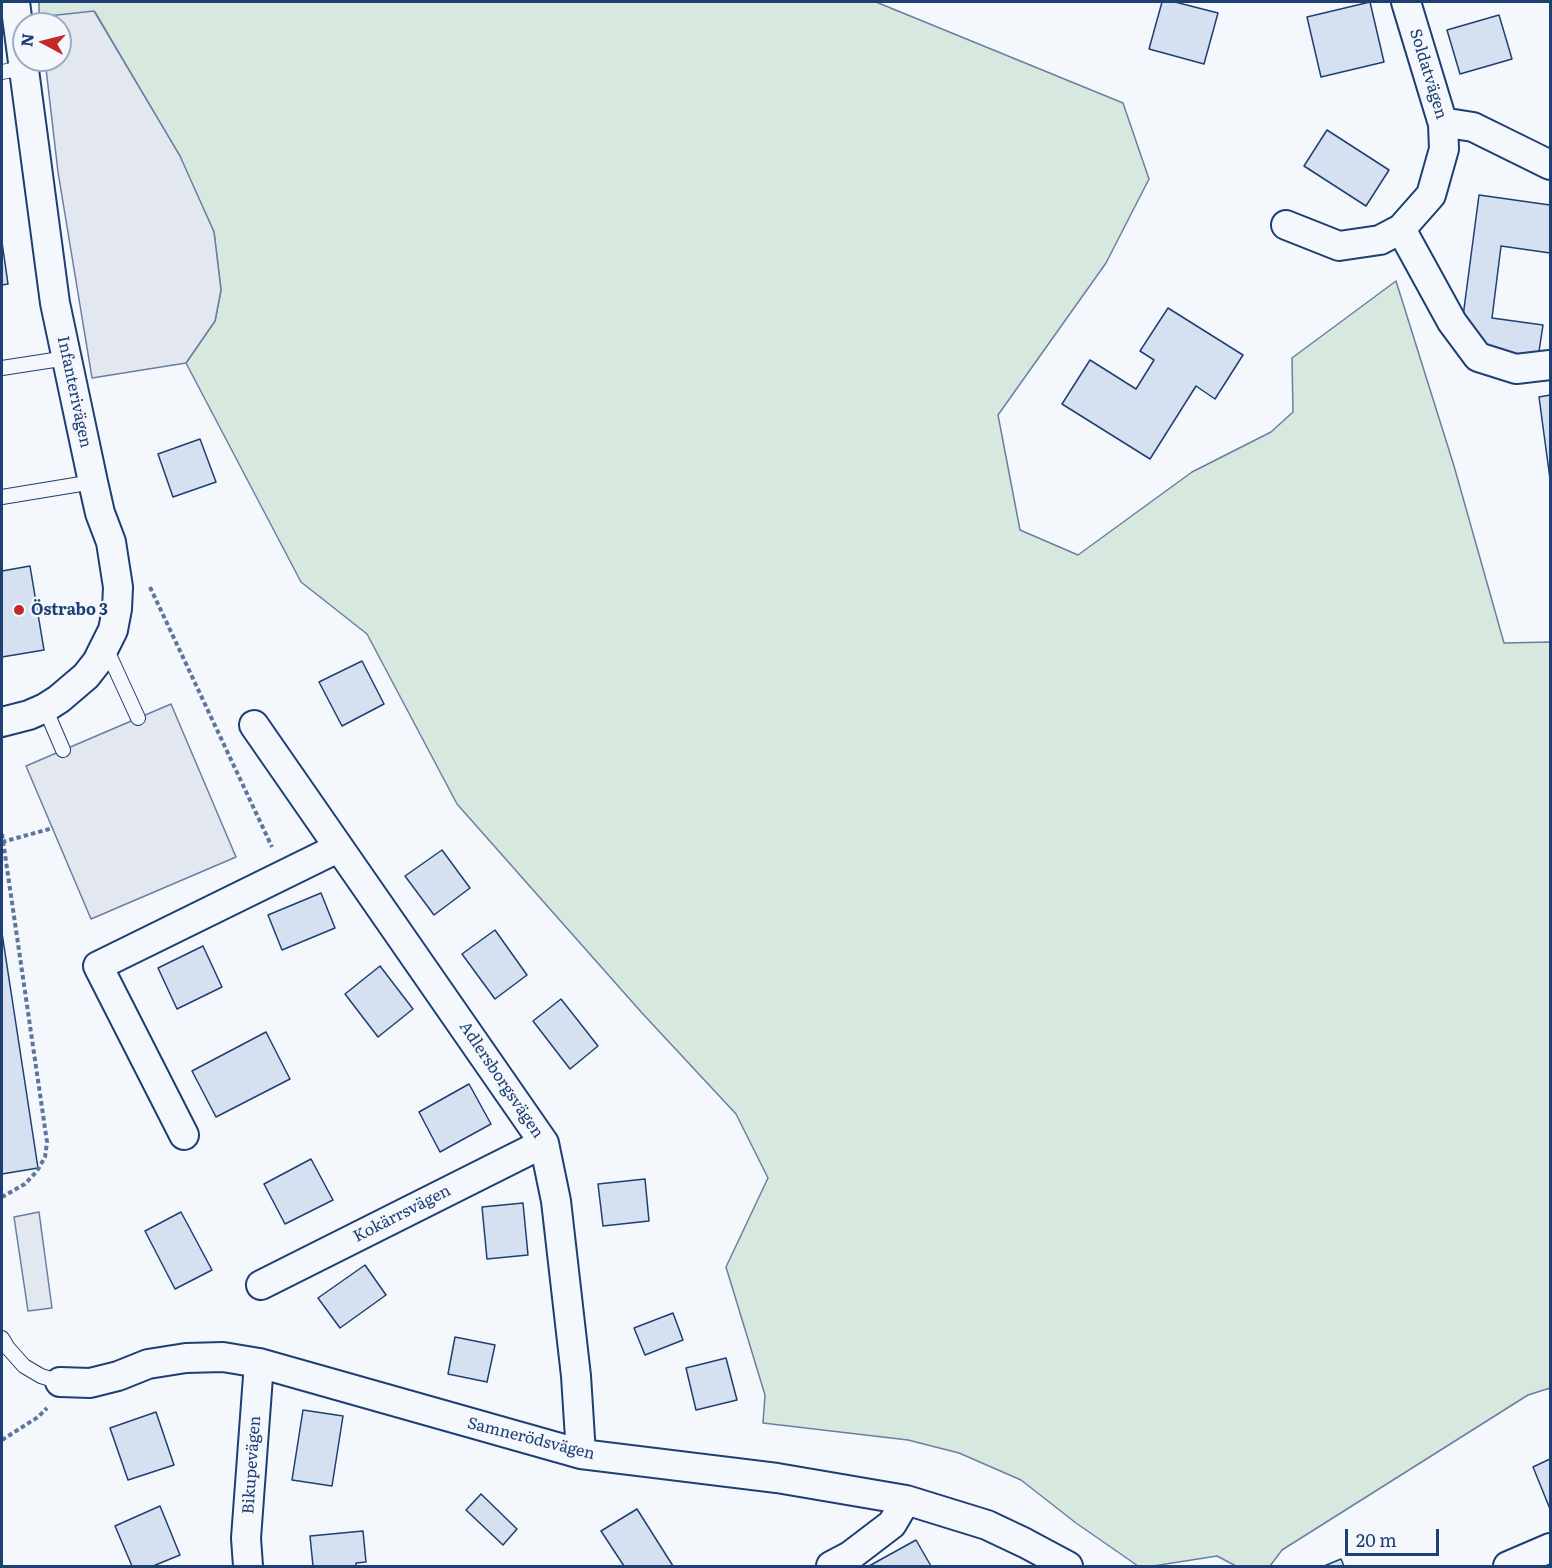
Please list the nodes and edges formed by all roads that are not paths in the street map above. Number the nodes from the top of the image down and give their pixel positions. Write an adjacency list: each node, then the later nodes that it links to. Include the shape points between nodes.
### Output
1 (1406, 2): 3 (street, Soldatvägen)
2 (12, 72): 7 (street, Infanterivägen)
3 (1443, 124): 4 (street, via 1473,128); 6 (street, Soldatvägen, via 1444,149 1431,195)
4 (1551, 165)
5 (1286, 225): 6 (street, Soldatvägen, via 1339,246 1380,240)
6 (1401, 229): 8 (street, via 1452,322 1478,357 1516,369)
7 (67, 358): 9 (lane); 10 (street, Infanterivägen)
8 (1551, 364)
9 (2, 368)
10 (93, 482): 11 (lane); 12 (street, Infanterivägen, via 111,542 117,587 113,630)
11 (2, 497)
12 (105, 646): 13 (street, Infanterivägen, via 86,676); 14 (lane)
13 (45, 708): 15 (street, Infanterivägen); 17 (lane)
14 (138, 718)
15 (2, 722)
16 (254, 725): 18 (street, Adlersborgsvägen)
17 (63, 750)
18 (338, 848): 19 (street, via 98,966); 20 (street, Adlersborgsvägen)
19 (184, 1135)
20 (544, 1143): 21 (street, Kokärrsvägen); 25 (street, Adlersborgsvägen, via 556,1201)
21 (261, 1285)
22 (2, 1338): 24 (lane, via 24,1366)
23 (259, 1363): 24 (street, Samnerödsvägen, via 186,1358 148,1364 90,1383); 25 (street, Samnerödsvägen); 28 (street, Bikupevägen, via 246,1538)
24 (60, 1382)
25 (581, 1454): 26 (street, Samnerödsvägen, via 777,1478)
26 (906, 1500): 29 (street, via 892,1524); 30 (street, Samnerödsvägen, via 987,1525)
27 (1551, 1548): 31 (street)
28 (248, 1566)
29 (831, 1566)
30 (1068, 1566)
31 (1508, 1566)

